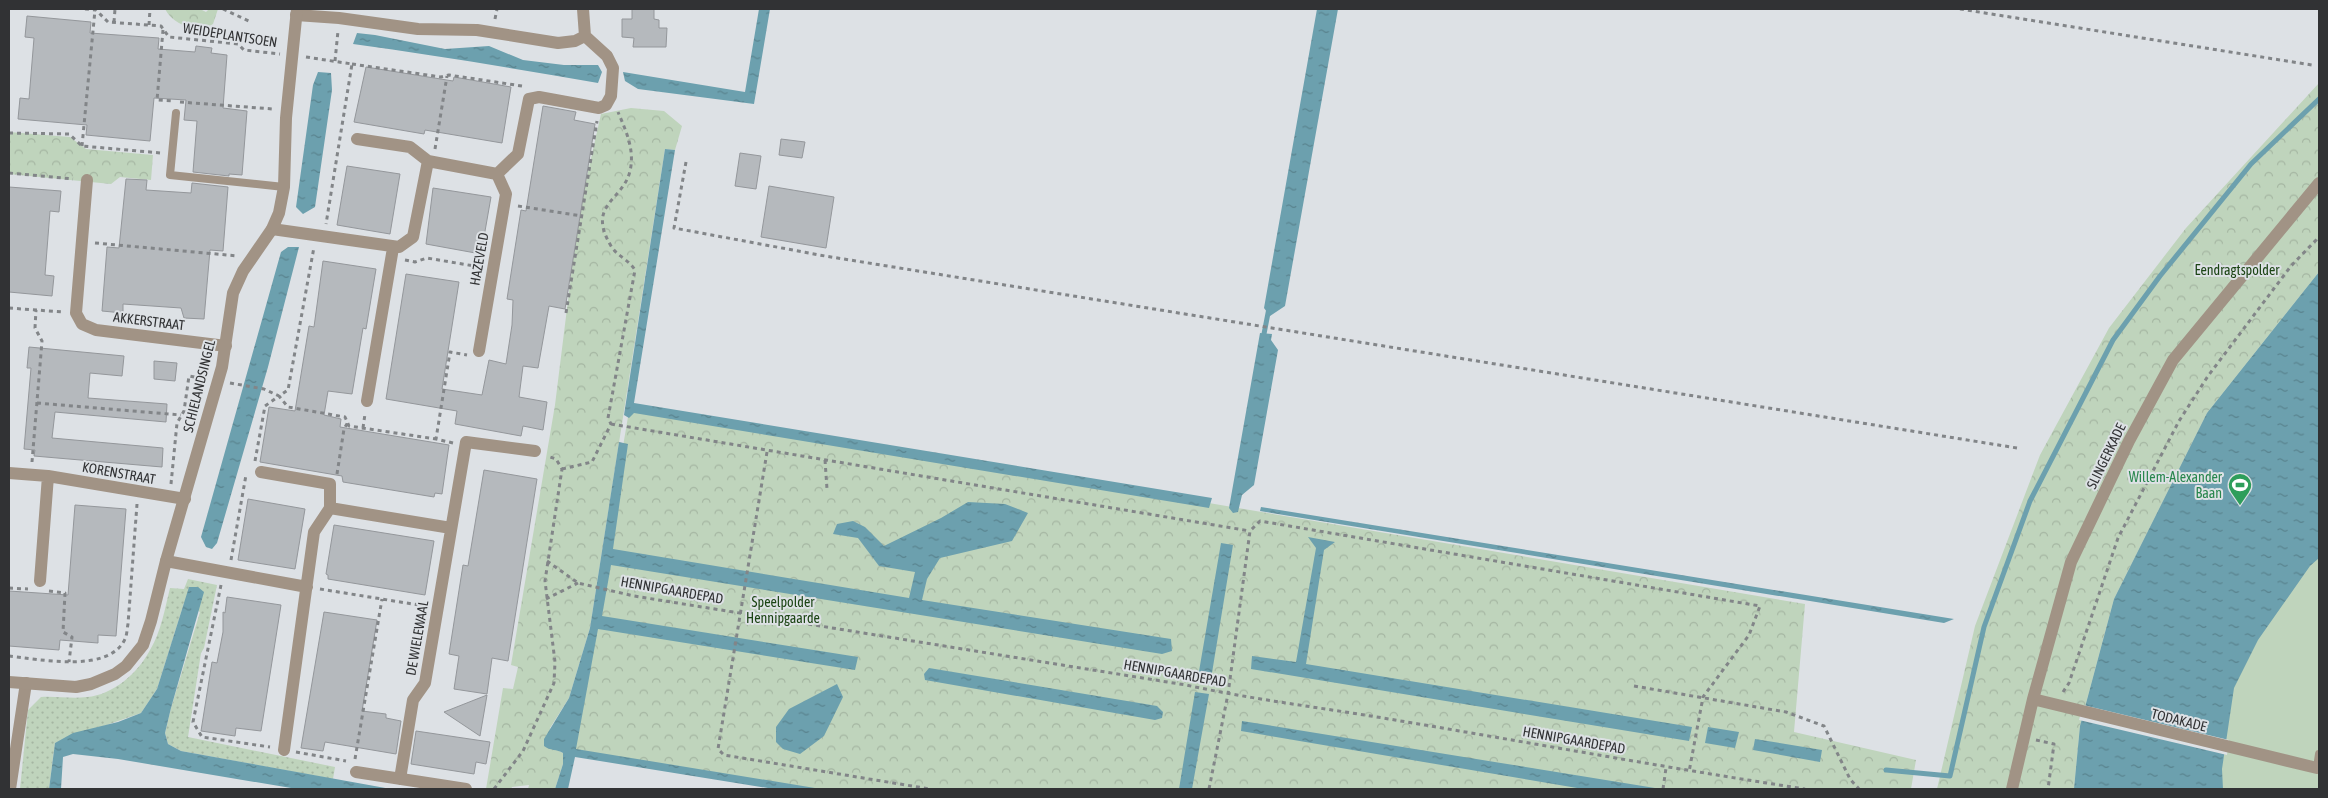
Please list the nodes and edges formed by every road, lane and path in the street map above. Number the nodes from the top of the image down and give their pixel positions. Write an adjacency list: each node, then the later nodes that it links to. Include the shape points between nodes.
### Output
1 (85, 9): 7 (path, WEIDEPLANTSOEN)
2 (115, 9): 10 (path)
3 (150, 9): 12 (path)
4 (223, 9): 11 (path)
5 (583, 9): 14 (street)
6 (1960, 9): 18 (path)
7 (96, 10): 10 (path, WEIDEPLANTSOEN, via 108,22); 28 (path)
8 (296, 12): 9 (street); 15 (street, SCHIELANDSINGEL)
9 (339, 18): 14 (street, via 418,29 494,32 558,43); 16 (path)
10 (114, 22): 12 (path, WEIDEPLANTSOEN)
11 (250, 22)
12 (148, 25): 13 (path, WEIDEPLANTSOEN)
13 (163, 29): 15 (path, WEIDEPLANTSOEN, via 169,37 238,44 244,50); 22 (path, via 157,100)
14 (585, 36): 20 (street, via 611,62)
15 (291, 55): 16 (path, WEIDEPLANTSOEN); 24 (street, SCHIELANDSINGEL)
16 (335, 61): 17 (path, WEIDEPLANTSOEN)
17 (352, 64): 19 (path, WEIDEPLANTSOEN); 40 (path, via 326,230)
18 (2312, 64)
19 (447, 76): 21 (path, WEIDEPLANTSOEN, via 525,87); 30 (path)
20 (611, 96): 23 (street, via 606,105); 58 (path, via 628,138 631,158 630,172 604,209 603,218 612,247 635,270 608,418)
21 (533, 98): 23 (street); 33 (street, via 529,98 526,107 518,154)
22 (177, 101): 24 (path); 25 (path)
23 (599, 108): 38 (path)
24 (286, 111): 36 (street, SCHIELANDSINGEL)
25 (176, 113): 29 (lane)
26 (9, 133): 28 (path, via 69,134)
27 (357, 139): 30 (street, via 410,147)
28 (82, 146): 29 (path)
29 (172, 154): 36 (lane, via 170,175)
30 (430, 161): 33 (street); 43 (street, via 414,237)
31 (686, 162): 61 (path, via 674,228 825,256)
32 (9, 173): 34 (path)
33 (498, 174): 37 (street, HAZEVELD, via 506,194)
34 (87, 180): 42 (street)
35 (2319, 183): 95 (street, SLINGERKADE, via 2173,360 2129,441 2071,562)
36 (284, 186): 39 (street, SCHIELANDSINGEL, via 279,214)
37 (504, 204): 38 (path); 45 (street, HAZEVELD)
38 (582, 216): 49 (path)
39 (272, 229): 40 (street); 44 (street, SCHIELANDSINGEL)
40 (317, 235): 43 (street); 53 (path, via 288,390)
41 (2319, 237): 96 (path, via 2291,266 2208,376 2179,421 2118,538)
42 (82, 242): 44 (path, via 236,255); 48 (street)
43 (392, 253): 45 (path, via 415,262 427,258); 54 (street)
44 (249, 264): 50 (street, SCHIELANDSINGEL, via 233,293)
45 (493, 270): 51 (street, HAZEVELD)
46 (9, 308): 47 (path)
47 (36, 310): 48 (path); 55 (path, via 35,328 42,341)
48 (76, 313): 50 (street, AKKERSTRAAT, via 82,324 96,330)
49 (566, 313)
50 (226, 346): 52 (street, SCHIELANDSINGEL)
51 (479, 351): 59 (path, via 470,356 450,352)
52 (218, 381): 53 (path, via 264,389); 56 (path, via 189,376); 74 (street, SCHIELANDSINGEL)
53 (279, 396): 57 (path, via 288,407 345,417); 66 (path, via 265,406 254,464)
54 (367, 401)
55 (37, 403): 56 (path); 68 (path)
56 (181, 415): 73 (path, via 177,423)
57 (348, 422): 59 (path, via 349,426); 70 (path, via 336,480)
58 (611, 424): 63 (path); 65 (path, via 592,462)
59 (436, 440): 60 (path)
60 (465, 446): 62 (street, via 466,442); 76 (street, DE WIELEWAAL)
61 (2017, 448)
62 (535, 451): 65 (path, via 556,459)
63 (767, 452): 64 (path); 87 (path)
64 (825, 460): 71 (path); 77 (path)
65 (562, 469): 79 (path)
66 (256, 470): 70 (street); 80 (path, via 247,473 231,564)
67 (9, 473): 68 (street, KORENSTRAAT)
68 (30, 475): 69 (street, KORENSTRAAT)
69 (48, 476): 72 (street, KORENSTRAAT); 82 (street)
70 (330, 484): 75 (street)
71 (827, 489)
72 (138, 491): 73 (street, KORENSTRAAT); 89 (path, via 125,638 109,655 96,660)
73 (170, 497): 74 (street, KORENSTRAAT)
74 (185, 499): 78 (street, SCHIELANDSINGEL)
75 (330, 508): 76 (street); 83 (street, via 314,532)
76 (451, 528): 86 (street, DE WIELEWAAL)
77 (1250, 531): 93 (path); 94 (path, via 1260,520 1760,606 1749,635)
78 (166, 561): 80 (street); 91 (street, SCHIELANDSINGEL, via 142,645 126,666 104,679 76,687)
79 (548, 561): 81 (path, HENNIPGAARDEPAD); 85 (path)
80 (224, 572): 83 (street); 98 (path, via 193,722 202,737)
81 (578, 584): 85 (path); 87 (path, HENNIPGAARDEPAD)
82 (42, 586): 89 (path, via 66,593 63,632 72,637)
83 (307, 587): 84 (path); 98 (street)
84 (382, 599): 86 (path); 102 (path)
85 (546, 599): 107 (path, via 555,662 554,682 523,751)
86 (438, 608): 104 (street, DE WIELEWAAL, via 425,683 413,700)
87 (740, 614): 93 (path, HENNIPGAARDEPAD); 108 (path, via 718,749 724,754)
88 (9, 656): 89 (path)
89 (69, 662)
90 (9, 682): 91 (street, SCHIELANDSINGEL)
91 (26, 683): 105 (street)
92 (1634, 686): 94 (path)
93 (1228, 694): 100 (path, HENNIPGAARDEPAD); 109 (path)
94 (1703, 697): 103 (path); 112 (path, via 1786,712 1824,726 1850,779)
95 (2033, 698): 96 (street, TODAKADE); 97 (street, SLINGERKADE)
96 (2059, 706): 101 (street, TODAKADE)
97 (2024, 737): 113 (street, SLINGERKADE); 114 (path, via 2054,744)
98 (284, 750): 102 (path, via 350,762)
99 (2319, 754): 101 (lane)
100 (1666, 768): 103 (path, HENNIPGAARDEPAD); 110 (path)
101 (2318, 768)
102 (355, 769): 104 (street)
103 (1689, 772): 111 (path, HENNIPGAARDEPAD)
104 (400, 779): 106 (street)
105 (10, 784)
106 (466, 789)
107 (494, 789)
108 (930, 789)
109 (1209, 789)
110 (1663, 789)
111 (1805, 789)
112 (1859, 789)
113 (2012, 789)
114 (2048, 789)

